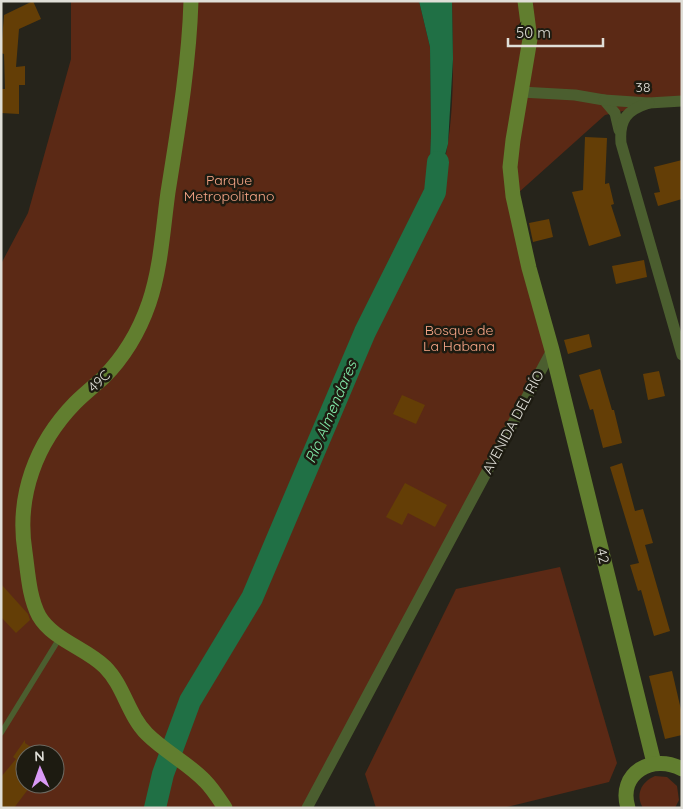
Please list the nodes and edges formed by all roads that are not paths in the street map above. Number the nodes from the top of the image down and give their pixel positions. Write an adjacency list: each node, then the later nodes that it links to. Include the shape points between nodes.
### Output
1 (191, 1): 10 (street, 49C, via 182,102 150,300 132,342 118,361 76,401 49,435 25,492 22,516 31,592 43,621)
2 (525, 1): 3 (street, via 530,39)
3 (521, 92): 4 (street, 38); 8 (street, via 510,167 513,196)
4 (604, 100): 6 (street, 38); 7 (street, via 615,114)
5 (682, 101): 6 (street, 38)
6 (649, 103): 7 (street, via 628,114)
7 (620, 130): 9 (street, via 620,143)
8 (552, 350): 12 (street, 42); 16 (street, AVENIDA DEL RÍO)
9 (682, 356)
10 (61, 636): 11 (lane); 15 (street, 49C, via 113,676 131,713 146,734 206,782)
11 (1, 733)
12 (654, 763): 13 (street); 14 (street, via 635,774 629,783)
13 (682, 769)
14 (624, 807)
15 (225, 808)
16 (307, 808)

